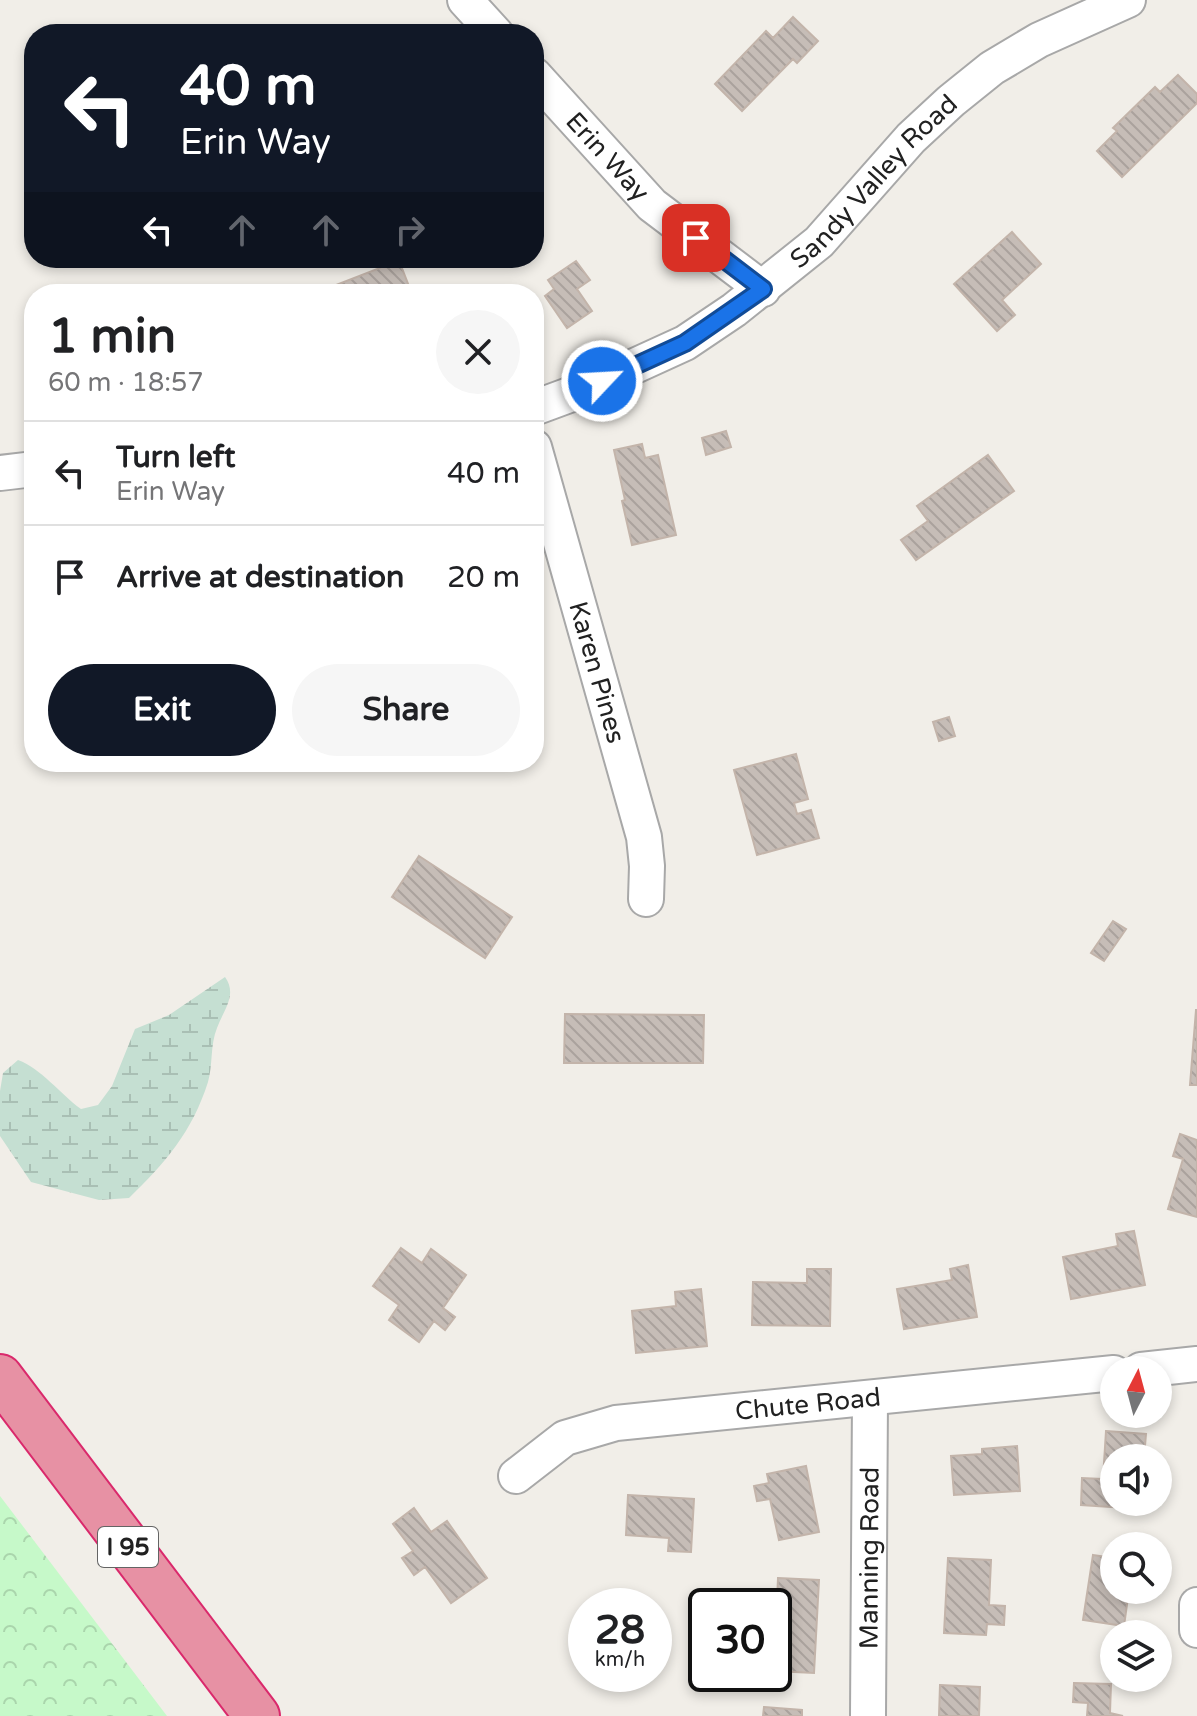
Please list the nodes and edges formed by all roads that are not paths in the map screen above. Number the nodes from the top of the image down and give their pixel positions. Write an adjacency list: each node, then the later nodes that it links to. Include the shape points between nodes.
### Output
1 (465, 0): 3 (street)
2 (1128, 0): 5 (street, Sandy Valley Road, via 1039,40 992,68 911,138 819,242)
3 (487, 24)
4 (544, 86): 5 (street, Erin Way, via 652,205)
5 (763, 289): 6 (street, Sandy Valley Road, via 685,343)
6 (544, 404)
7 (24, 470): 8 (street)
8 (0, 473)
9 (544, 482): 10 (street, Karen Pines, via 644,837)
10 (646, 899)
11 (1197, 1364): 12 (street)
12 (1172, 1367)
13 (1100, 1374): 15 (street, Chute Road)
14 (0, 1377): 19 (highway, I 95)
15 (870, 1399): 16 (street, Chute Road, via 616,1423 565,1438); 20 (street, Manning Road)
16 (516, 1476)
17 (1197, 1605): 18 (street)
18 (1197, 1630)
19 (257, 1716)
20 (868, 1716)

